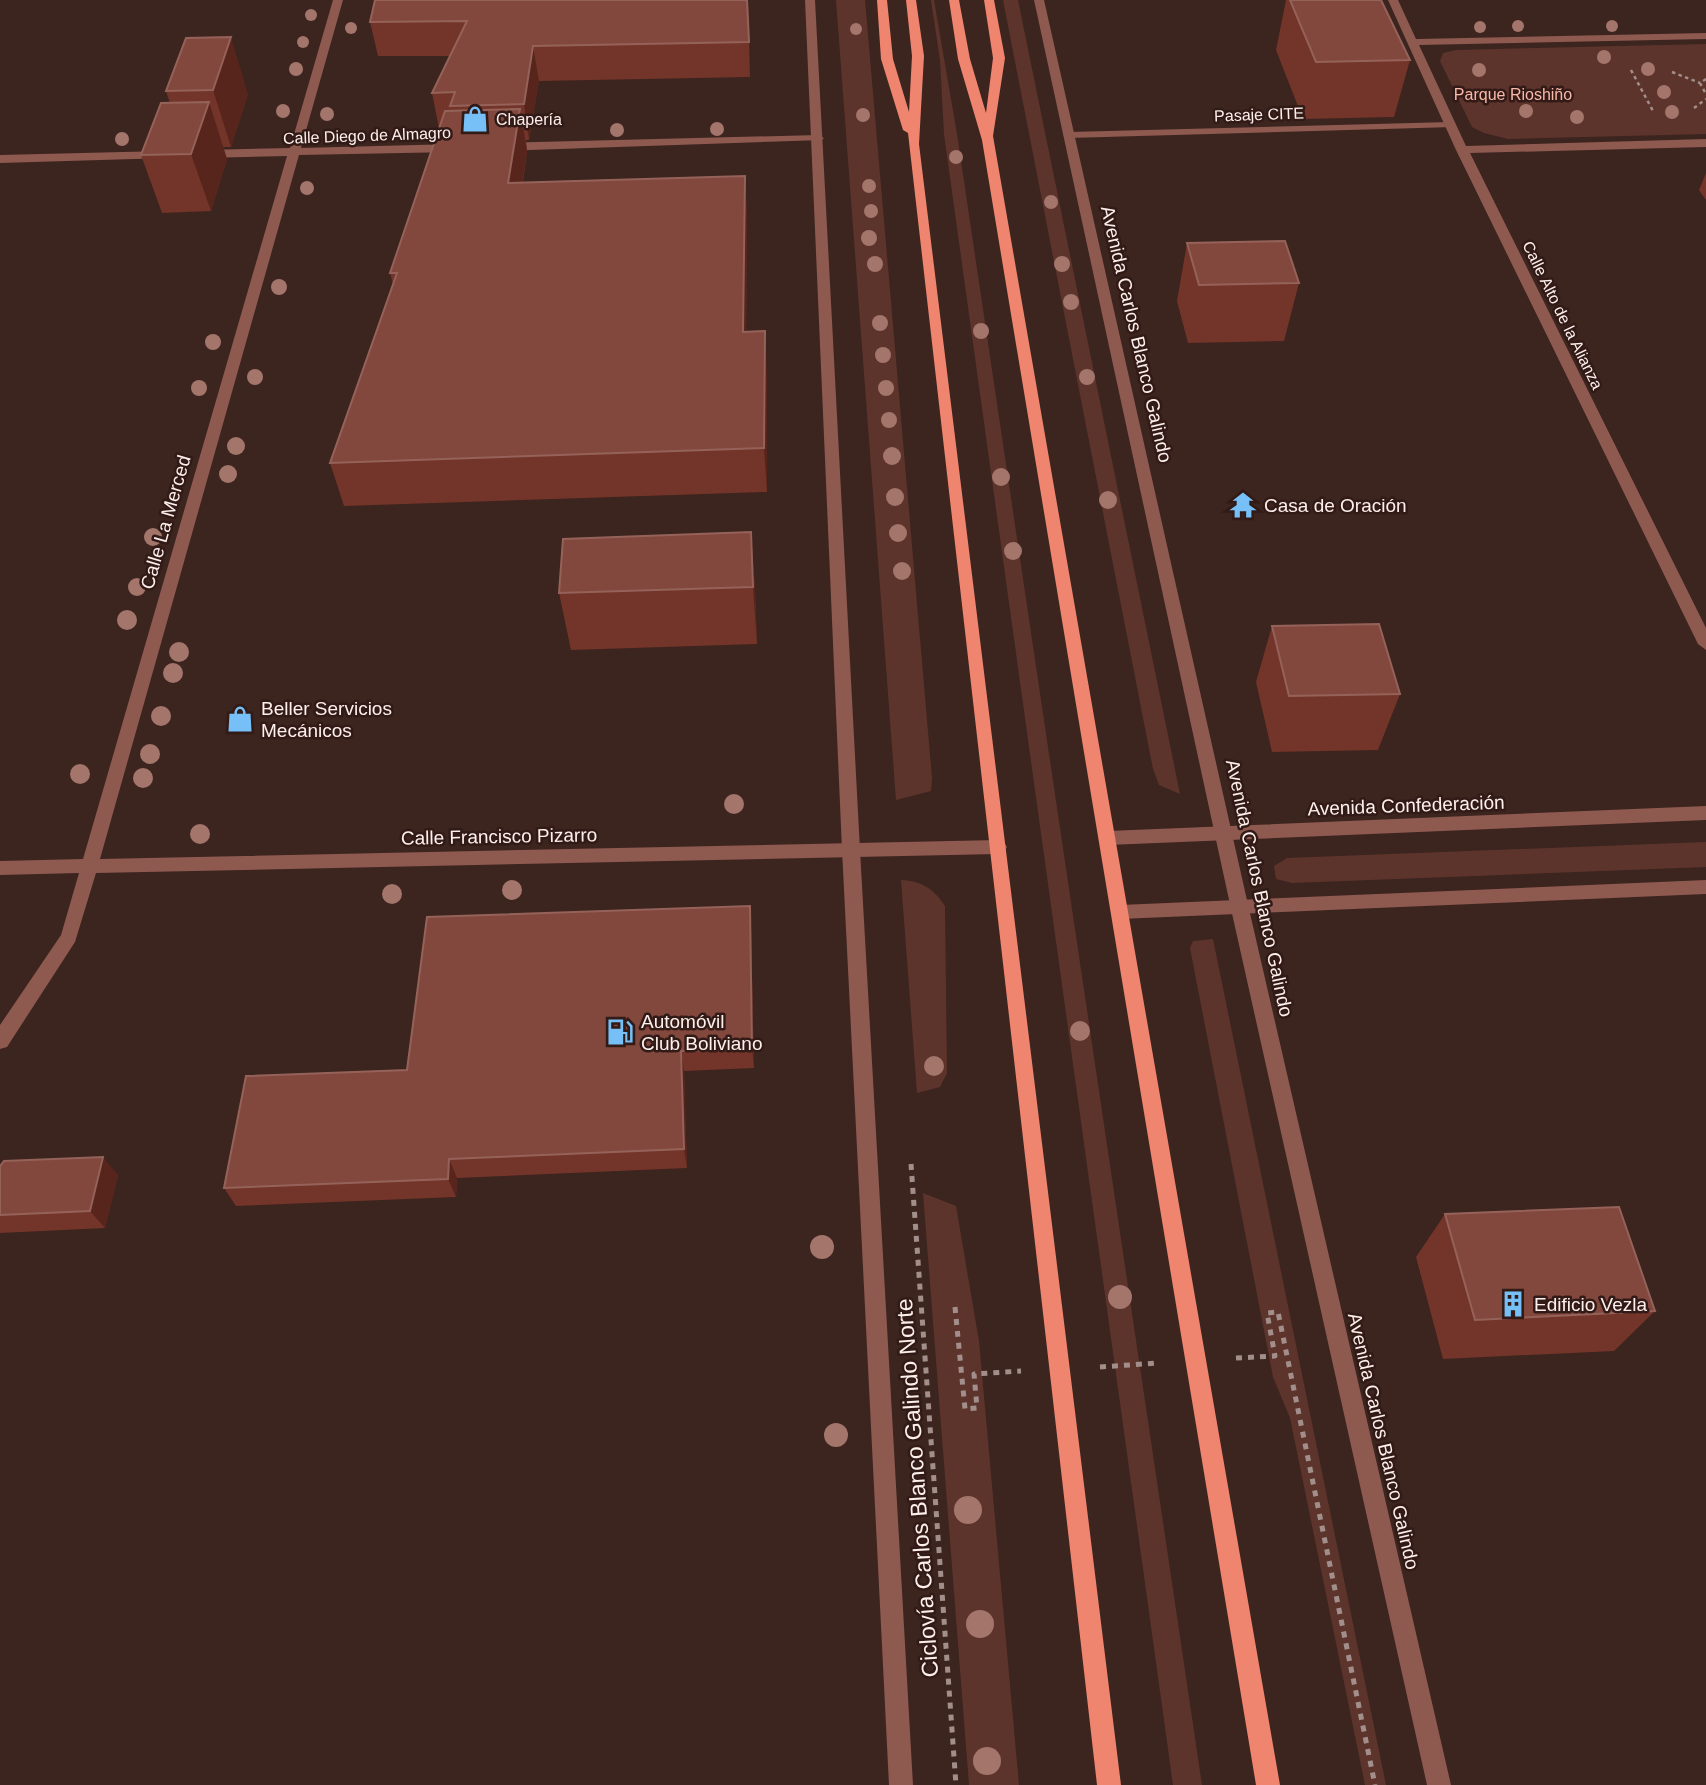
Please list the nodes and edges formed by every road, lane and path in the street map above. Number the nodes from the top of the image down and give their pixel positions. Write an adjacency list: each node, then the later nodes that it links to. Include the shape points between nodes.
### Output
1 (338, 0): 27 (street, Calle La Merced)
2 (810, 0): 20 (street)
3 (882, 0): 23 (main road, via 887,59)
4 (911, 0): 23 (main road, via 918,56)
5 (954, 0): 21 (main road, via 964,59)
6 (989, 0): 21 (main road, via 999,58)
7 (1039, 0): 19 (street, Avenida Carlos Blanco Galindo)
8 (1392, 0): 10 (street, Calle Alto de la Alianza)
9 (1706, 36): 10 (street)
10 (1412, 42): 18 (street, Calle Alto de la Alianza)
11 (1628, 63): 17 (path)
12 (1667, 69): 14 (path)
13 (1706, 79): 14 (path)
14 (1700, 83): 15 (path)
15 (1706, 96): 16 (path)
16 (1685, 115)
17 (1658, 121)
18 (1450, 125): 19 (street, Pasaje CITE); 26 (street, Calle Alto de la Alianza)
19 (1069, 135): 33 (street, Avenida Carlos Blanco Galindo)
20 (818, 138): 24 (street); 36 (street)
21 (988, 140): 34 (main road)
22 (1706, 143): 26 (street)
23 (913, 144): 35 (main road)
24 (487, 147)
25 (473, 148): 27 (street, Calle Diego de Almagro)
26 (1462, 150): 31 (street, Calle Alto de la Alianza)
27 (293, 152): 28 (street, Calle Diego de Almagro); 37 (street, Calle La Merced)
28 (195, 154)
29 (181, 155): 30 (street)
30 (0, 159)
31 (1706, 644)
32 (1706, 813): 33 (street, Avenida Confederación)
33 (1225, 834): 34 (street, Avenida Confederación); 40 (street, Avenida Carlos Blanco Galindo)
34 (1108, 838): 41 (main road)
35 (998, 847): 36 (street, Calle Francisco Pizarro); 51 (main road)
36 (850, 850): 37 (street, Calle Francisco Pizarro); 49 (street)
37 (89, 866): 38 (street, Calle Francisco Pizarro); 42 (street, Calle La Merced, via 69,937)
38 (0, 868)
39 (1706, 887): 40 (street)
40 (1240, 909): 41 (street); 54 (street, Avenida Carlos Blanco Galindo)
41 (1120, 912): 52 (main road)
42 (0, 1041)
43 (913, 1189): 50 (path, Ciclovía Carlos Blanco Galindo Norte)
44 (955, 1307): 48 (path, via 965,1409 977,1408 974,1374)
45 (1234, 1358): 53 (path, via 1275,1356 1267,1313 1278,1312)
46 (1166, 1363): 47 (path)
47 (1097, 1367)
48 (1028, 1371)
49 (901, 1785)
50 (956, 1785)
51 (1109, 1785)
52 (1268, 1785)
53 (1375, 1785)
54 (1439, 1785)

